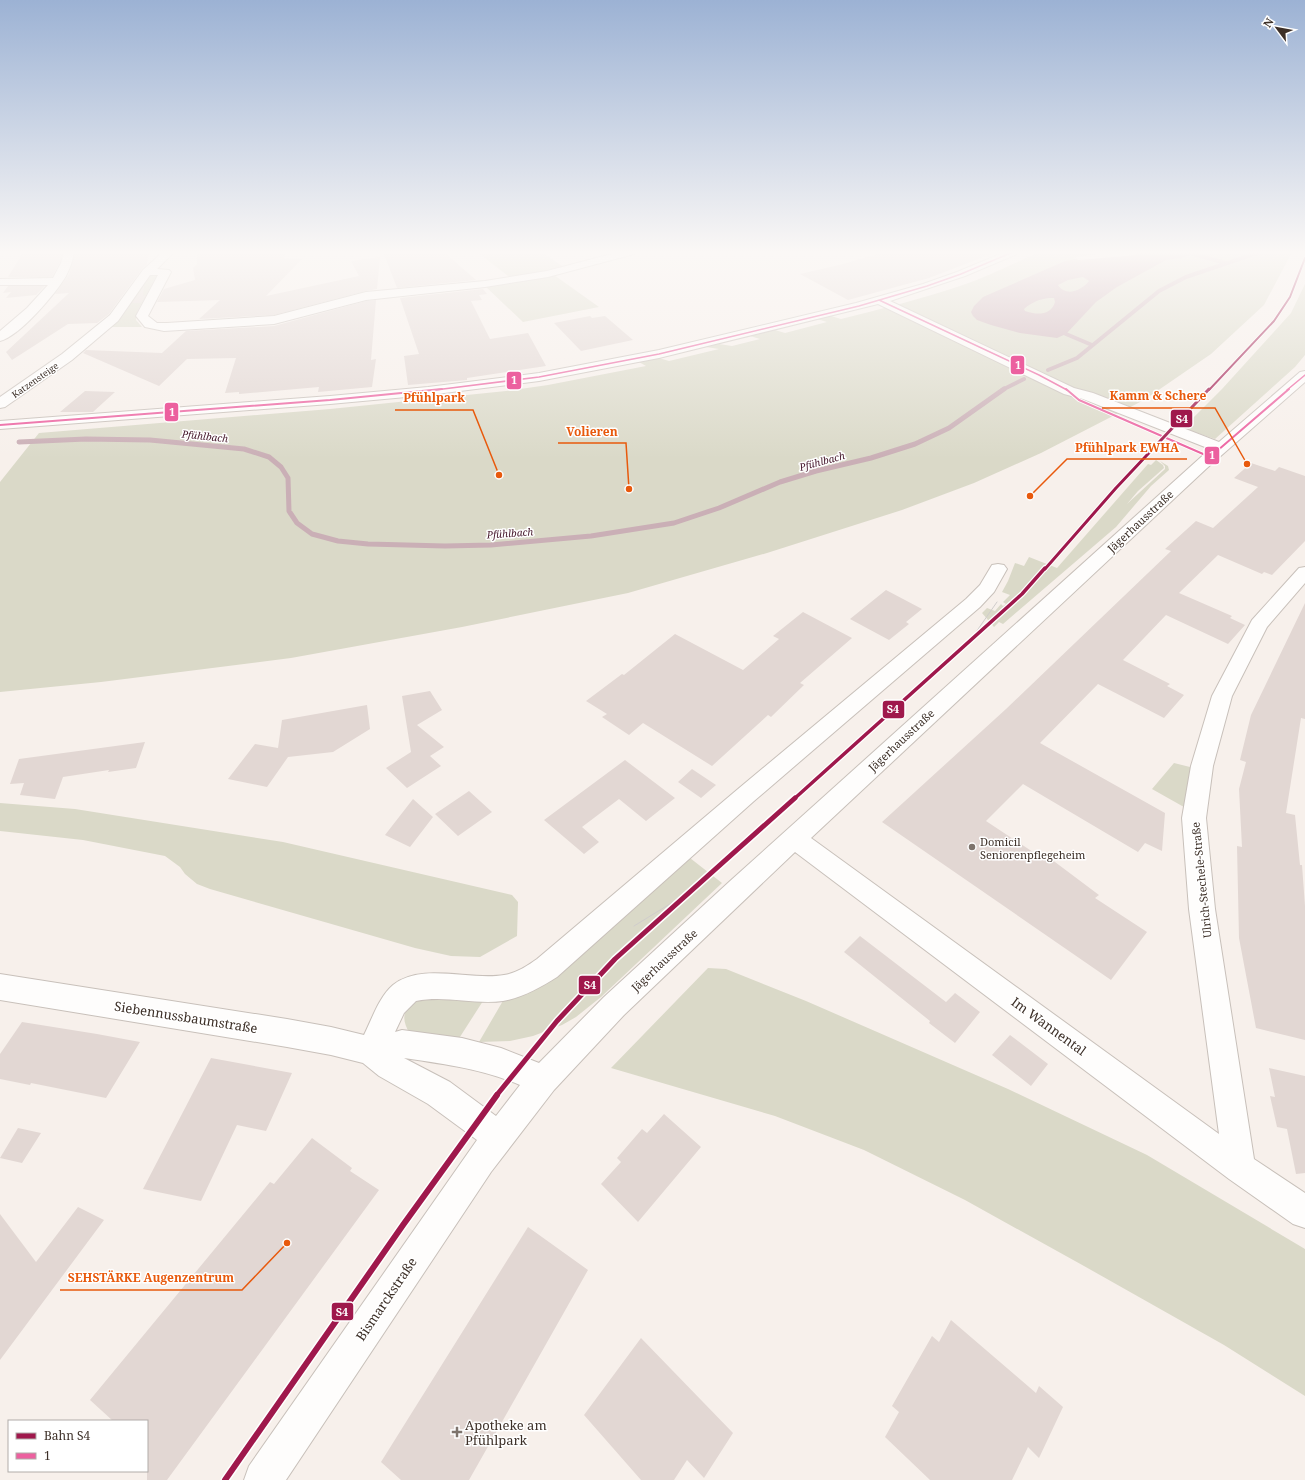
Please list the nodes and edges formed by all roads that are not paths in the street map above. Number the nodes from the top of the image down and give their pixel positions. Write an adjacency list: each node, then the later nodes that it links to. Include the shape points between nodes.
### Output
1 (20, 321): 7 (street)
2 (110, 321): 9 (street, Katzensteige, via 67,357)
3 (145, 321): 4 (street, via 167,328)
4 (260, 321)
5 (793, 321): 10 (street, via 659,354 539,377 428,391)
6 (924, 321): 11 (street, via 1030,371 1068,391 1079,400)
7 (0, 337)
8 (1305, 375): 11 (street, Jägerhausstraße)
9 (0, 404)
10 (6, 430)
11 (1215, 452): 14 (street, Jägerhausstraße)
12 (998, 569): 16 (street, via 974,603 763,780 547,968 514,986 501,988 426,986 410,989 398,999)
13 (1305, 572): 19 (street, Ulrich-Stechele-Straße, via 1259,624 1222,696 1202,766 1194,818 1202,908)
14 (794, 838): 17 (street, Jägerhausstraße, via 614,1006); 19 (street, Im Wannental)
15 (0, 986): 16 (street, Siebennussbaumstraße, via 287,1033)
16 (371, 1051): 17 (street, Siebennussbaumstraße, via 402,1044 462,1052 501,1062); 18 (street, Siebennussbaumstraße, via 389,1066)
17 (543, 1080): 18 (street, Jägerhausstraße)
18 (505, 1128): 21 (street, Bismarckstraße)
19 (1240, 1168): 20 (street, Im Wannental)
20 (1305, 1212)
21 (263, 1480)

